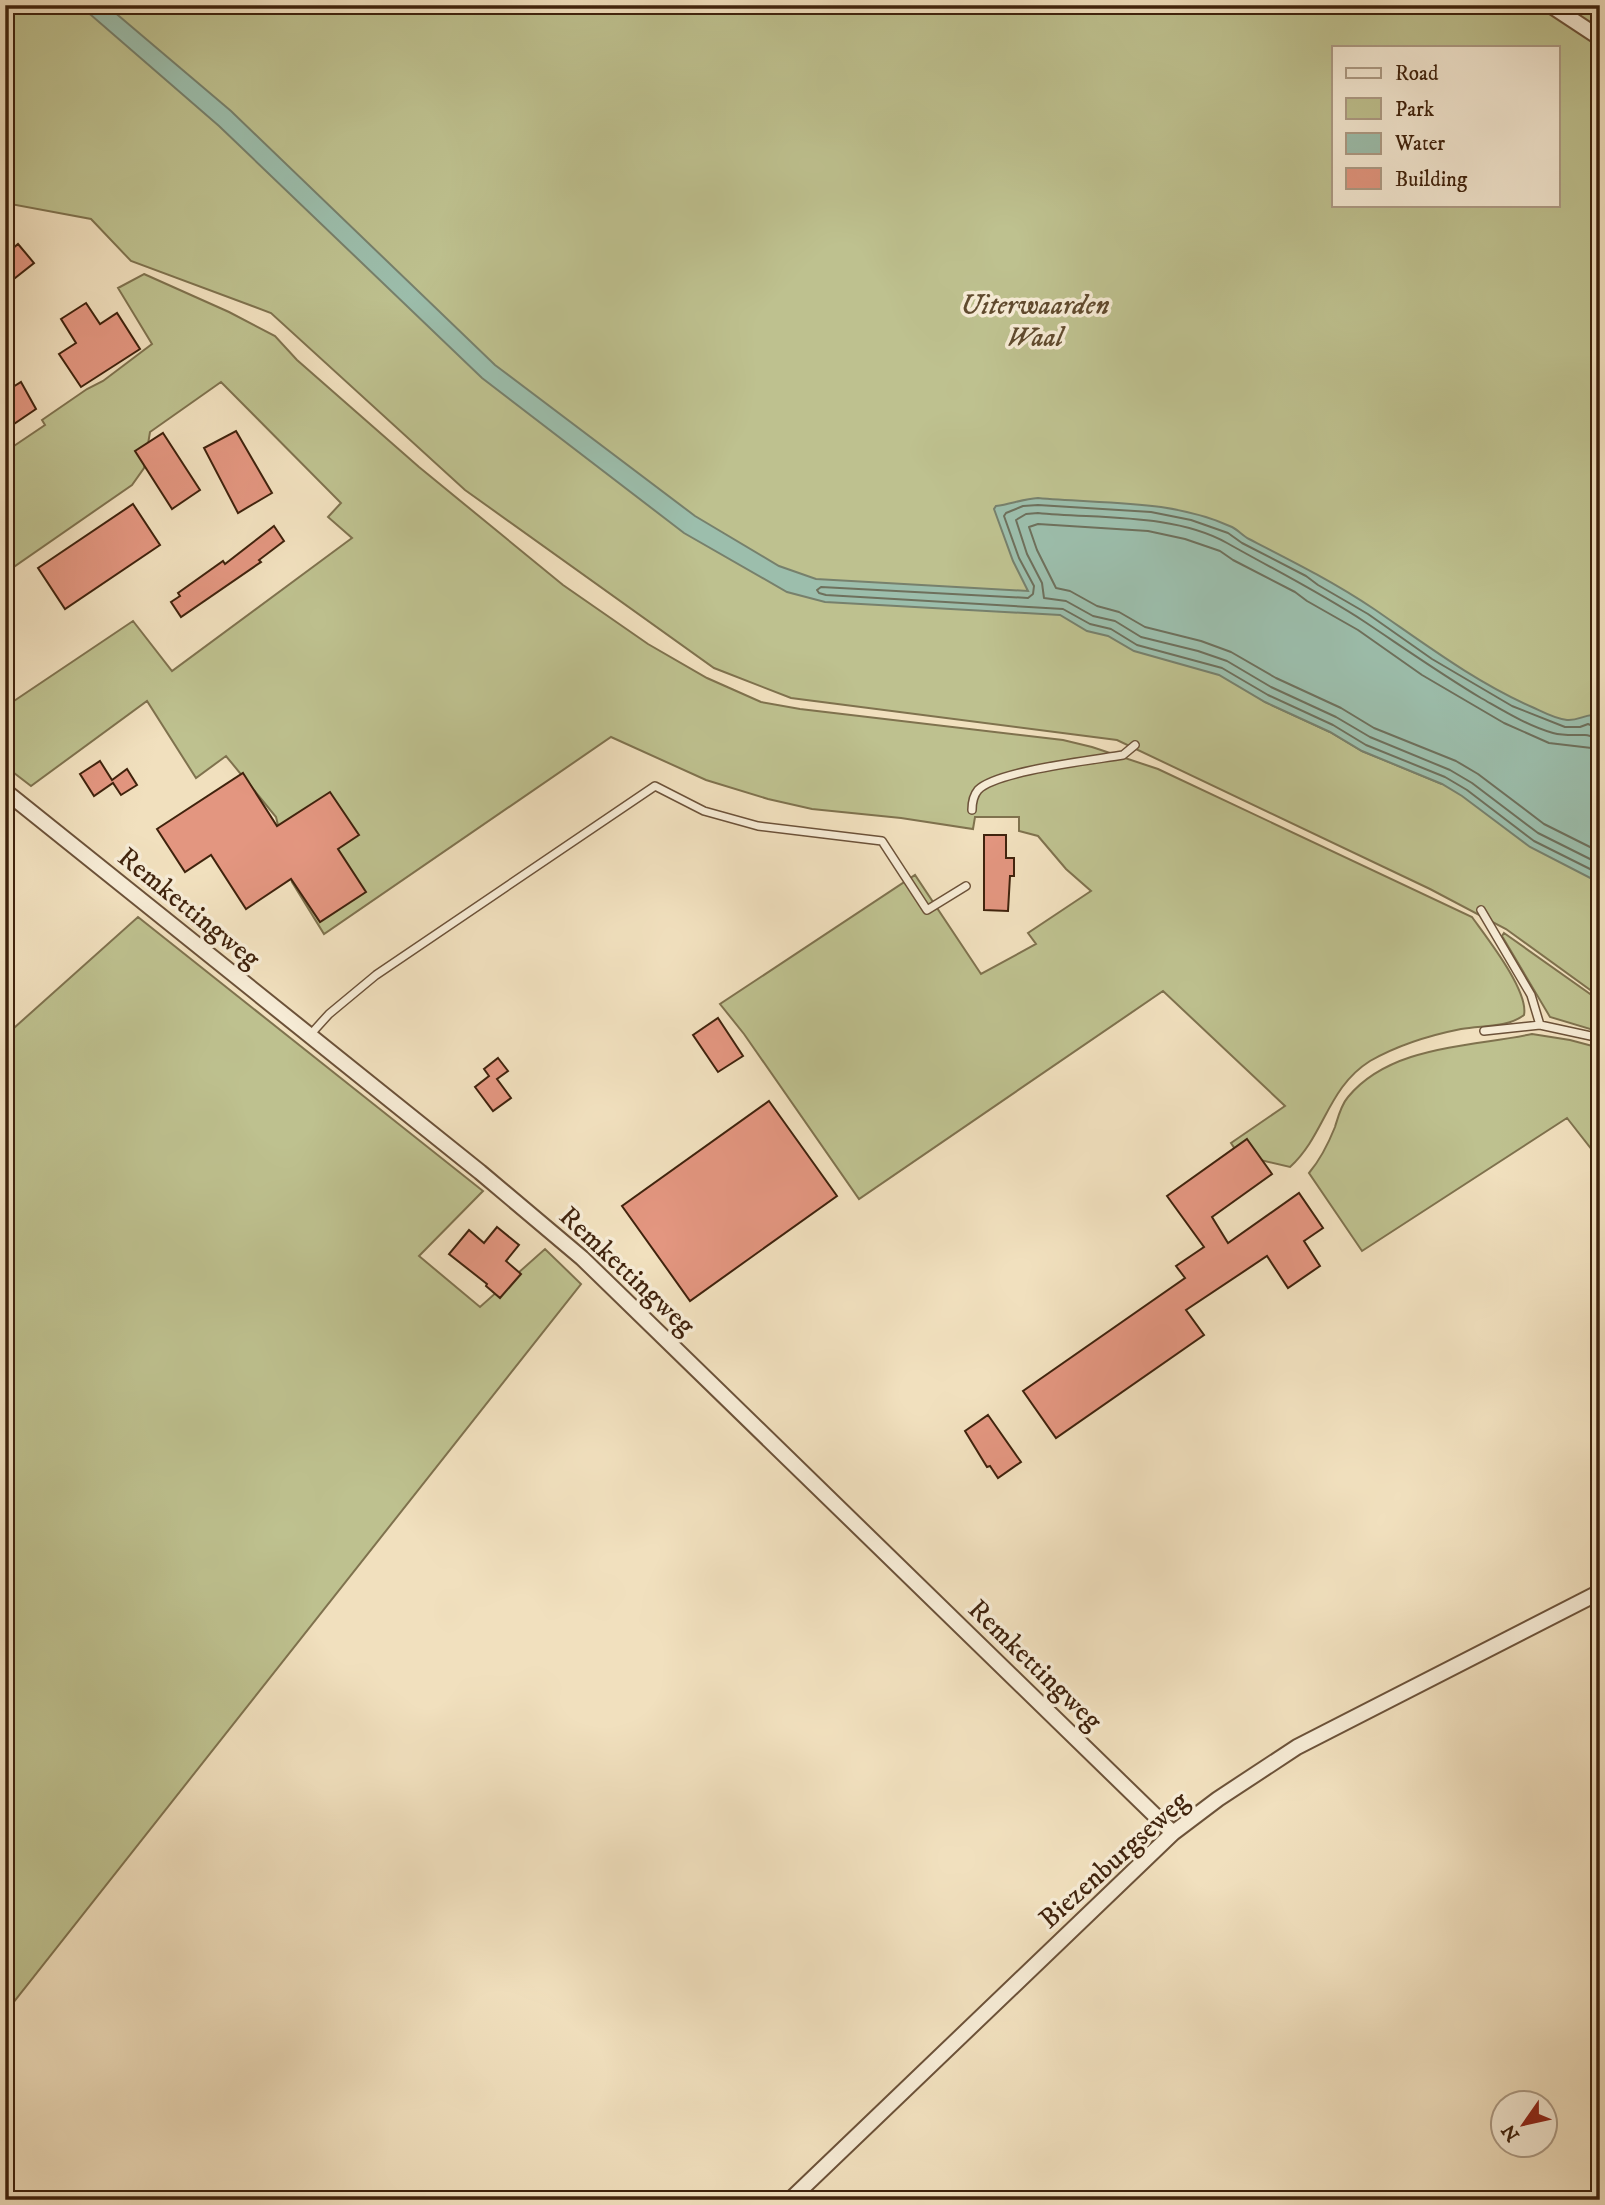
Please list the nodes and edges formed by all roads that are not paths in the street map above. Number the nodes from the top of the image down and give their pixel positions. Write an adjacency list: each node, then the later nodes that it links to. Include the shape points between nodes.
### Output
1 (1550, 5): 2 (street)
2 (1600, 38)
3 (1135, 745): 5 (lane, via 1123,755 991,781 979,788)
4 (5, 791): 10 (street, Remkettingweg)
5 (972, 810)
6 (966, 886): 10 (lane, via 927,910 882,841 758,827 704,811 655,786 376,975)
7 (1481, 910): 8 (lane, via 1531,995)
8 (1540, 1025): 9 (lane); 11 (lane)
9 (1484, 1031)
10 (310, 1036): 13 (street, Remkettingweg, via 582,1258)
11 (1600, 1038)
12 (1600, 1592): 13 (street, Biezenburgseweg, via 1297,1747)
13 (1172, 1833): 14 (street, Biezenburgseweg)
14 (790, 2200)

